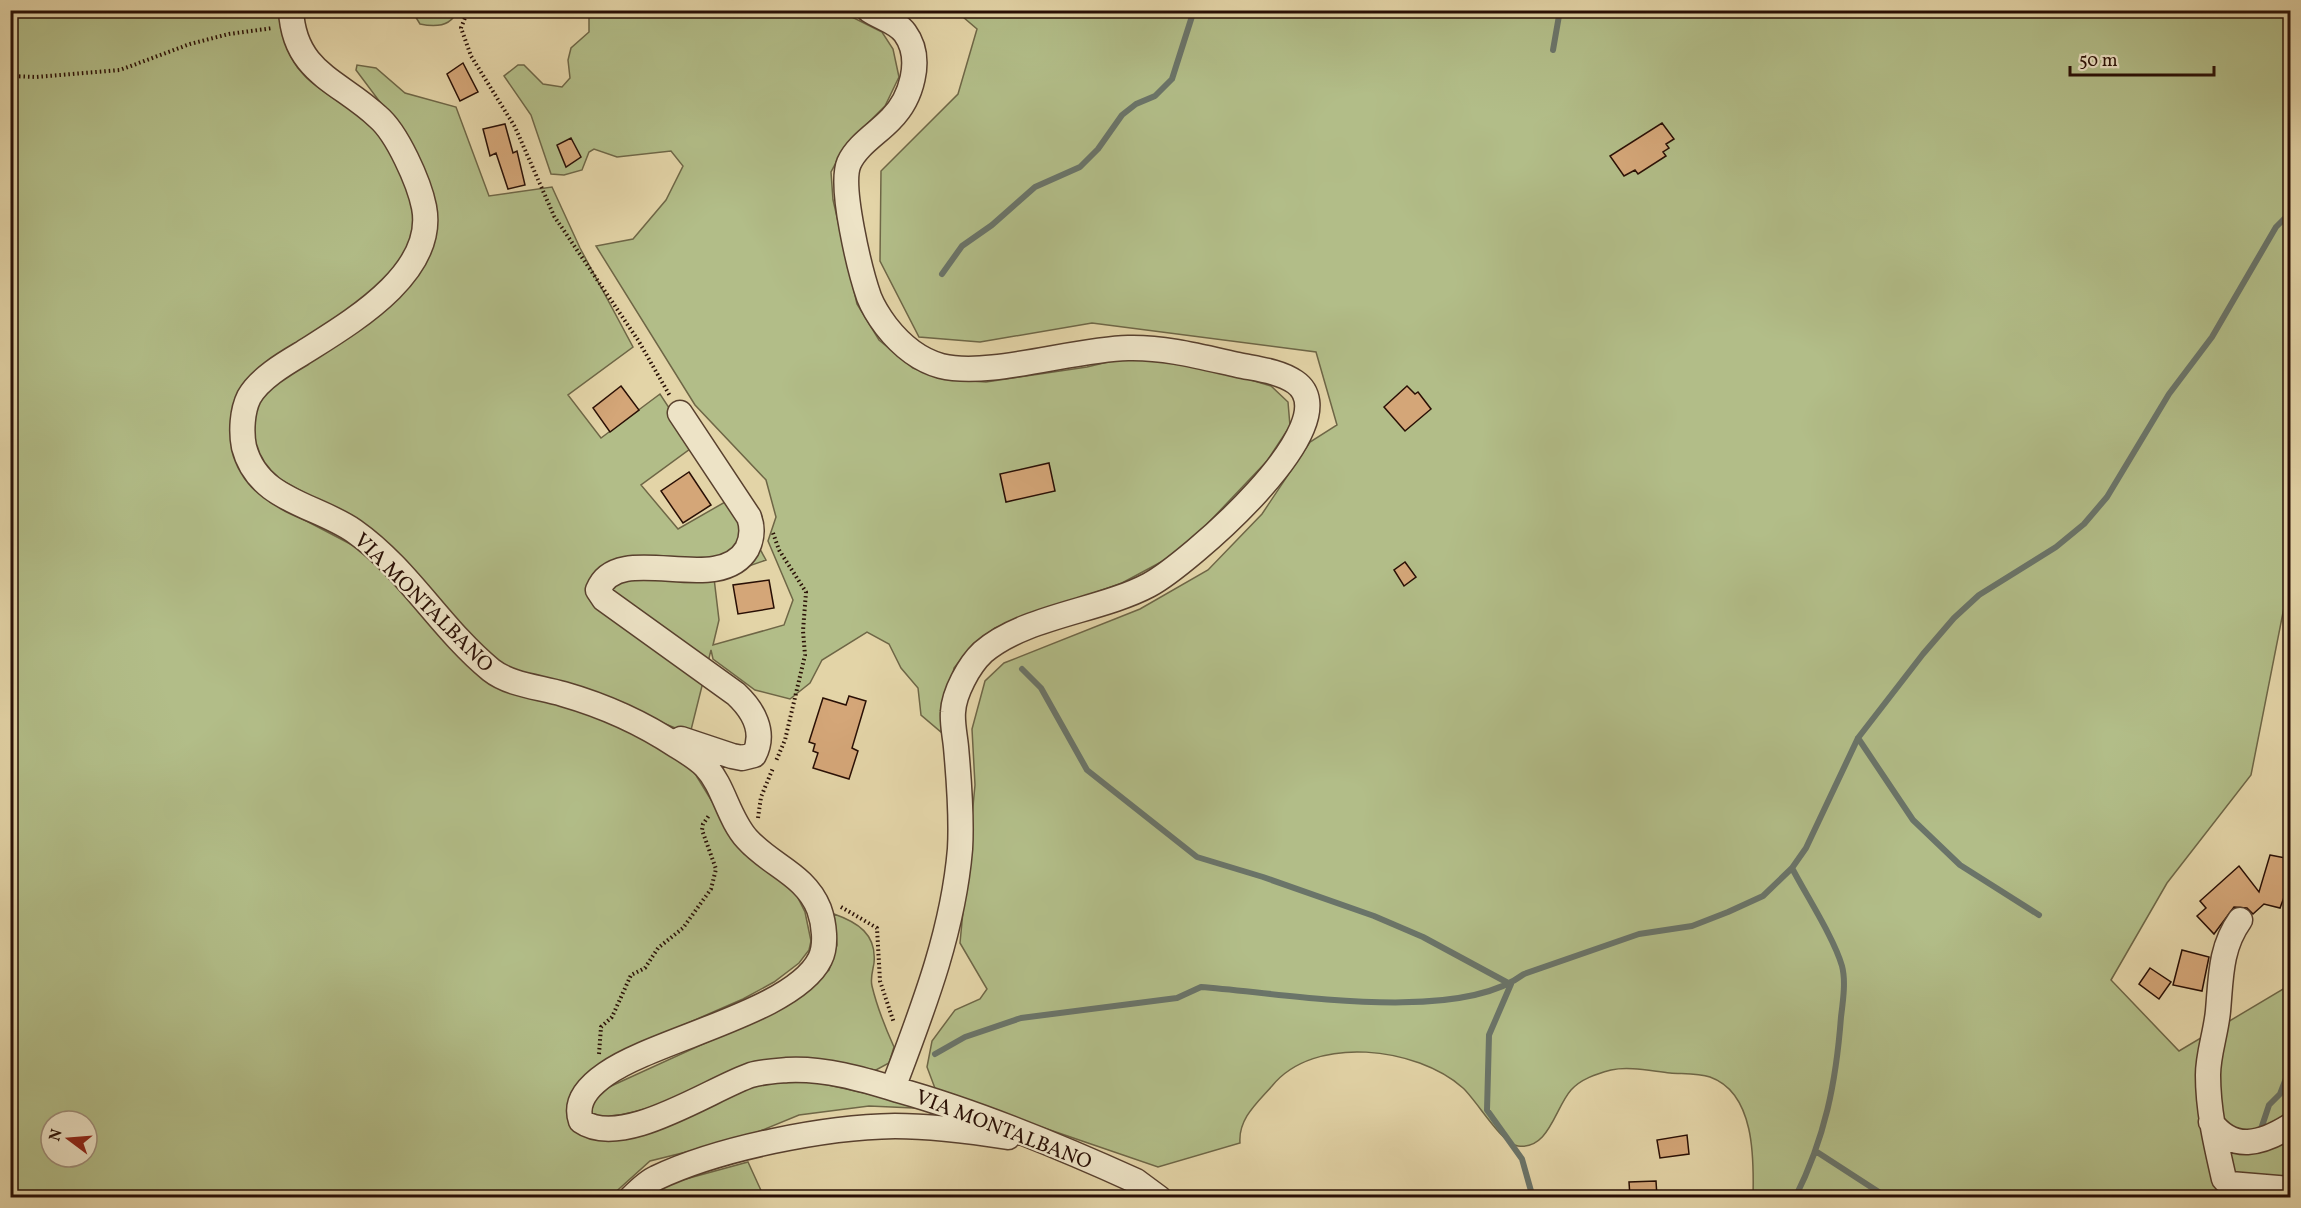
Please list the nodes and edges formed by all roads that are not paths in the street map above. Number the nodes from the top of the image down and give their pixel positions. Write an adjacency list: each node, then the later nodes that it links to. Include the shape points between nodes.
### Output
1 (869, 10): 6 (street, via 903,30 913,52 913,71 903,105 850,161 846,174 848,209 870,298 887,328 903,344 919,357 943,366 983,368 1091,350 1172,350 1276,373 1295,381 1303,389 1309,414 1286,460 1173,570 1147,586 1005,637 980,655 959,689 952,712 960,849 946,928 926,1003)
2 (292, 18): 4 (street, VIA MONTALBANO, via 296,40 314,69 377,115 389,129 417,185 424,210 424,230 418,253 393,286 360,316 273,373 250,395 243,419 243,444 248,458 264,484 365,539 402,573 439,619 491,670 510,680 615,710)
3 (680, 413): 4 (street, VIA MONTALBANO, via 752,524 750,542 742,555 718,569 623,570 604,580 598,590 604,599 736,694 753,714 759,746 754,754 742,758)
4 (656, 732): 6 (street, VIA MONTALBANO, via 706,767 736,824 756,848 800,879 819,909 824,948 818,964 767,1002 605,1074 581,1099 581,1121 613,1130 690,1105 752,1075 787,1070 820,1071)
5 (2240, 920): 7 (street, via 2229,935 2220,970 2208,1073)
6 (893, 1088): 9 (street, VIA MONTALBANO, via 974,1113)
7 (2211, 1122): 8 (street, via 2221,1135 2239,1143 2273,1137); 10 (street, via 2224,1179 2230,1184)
8 (2290, 1126)
9 (1043, 1142): 11 (street, via 943,1127 842,1131 732,1150 653,1178); 12 (street, VIA MONTALBANO, via 1136,1181)
10 (2290, 1189)
11 (631, 1197)
12 (1159, 1197)

